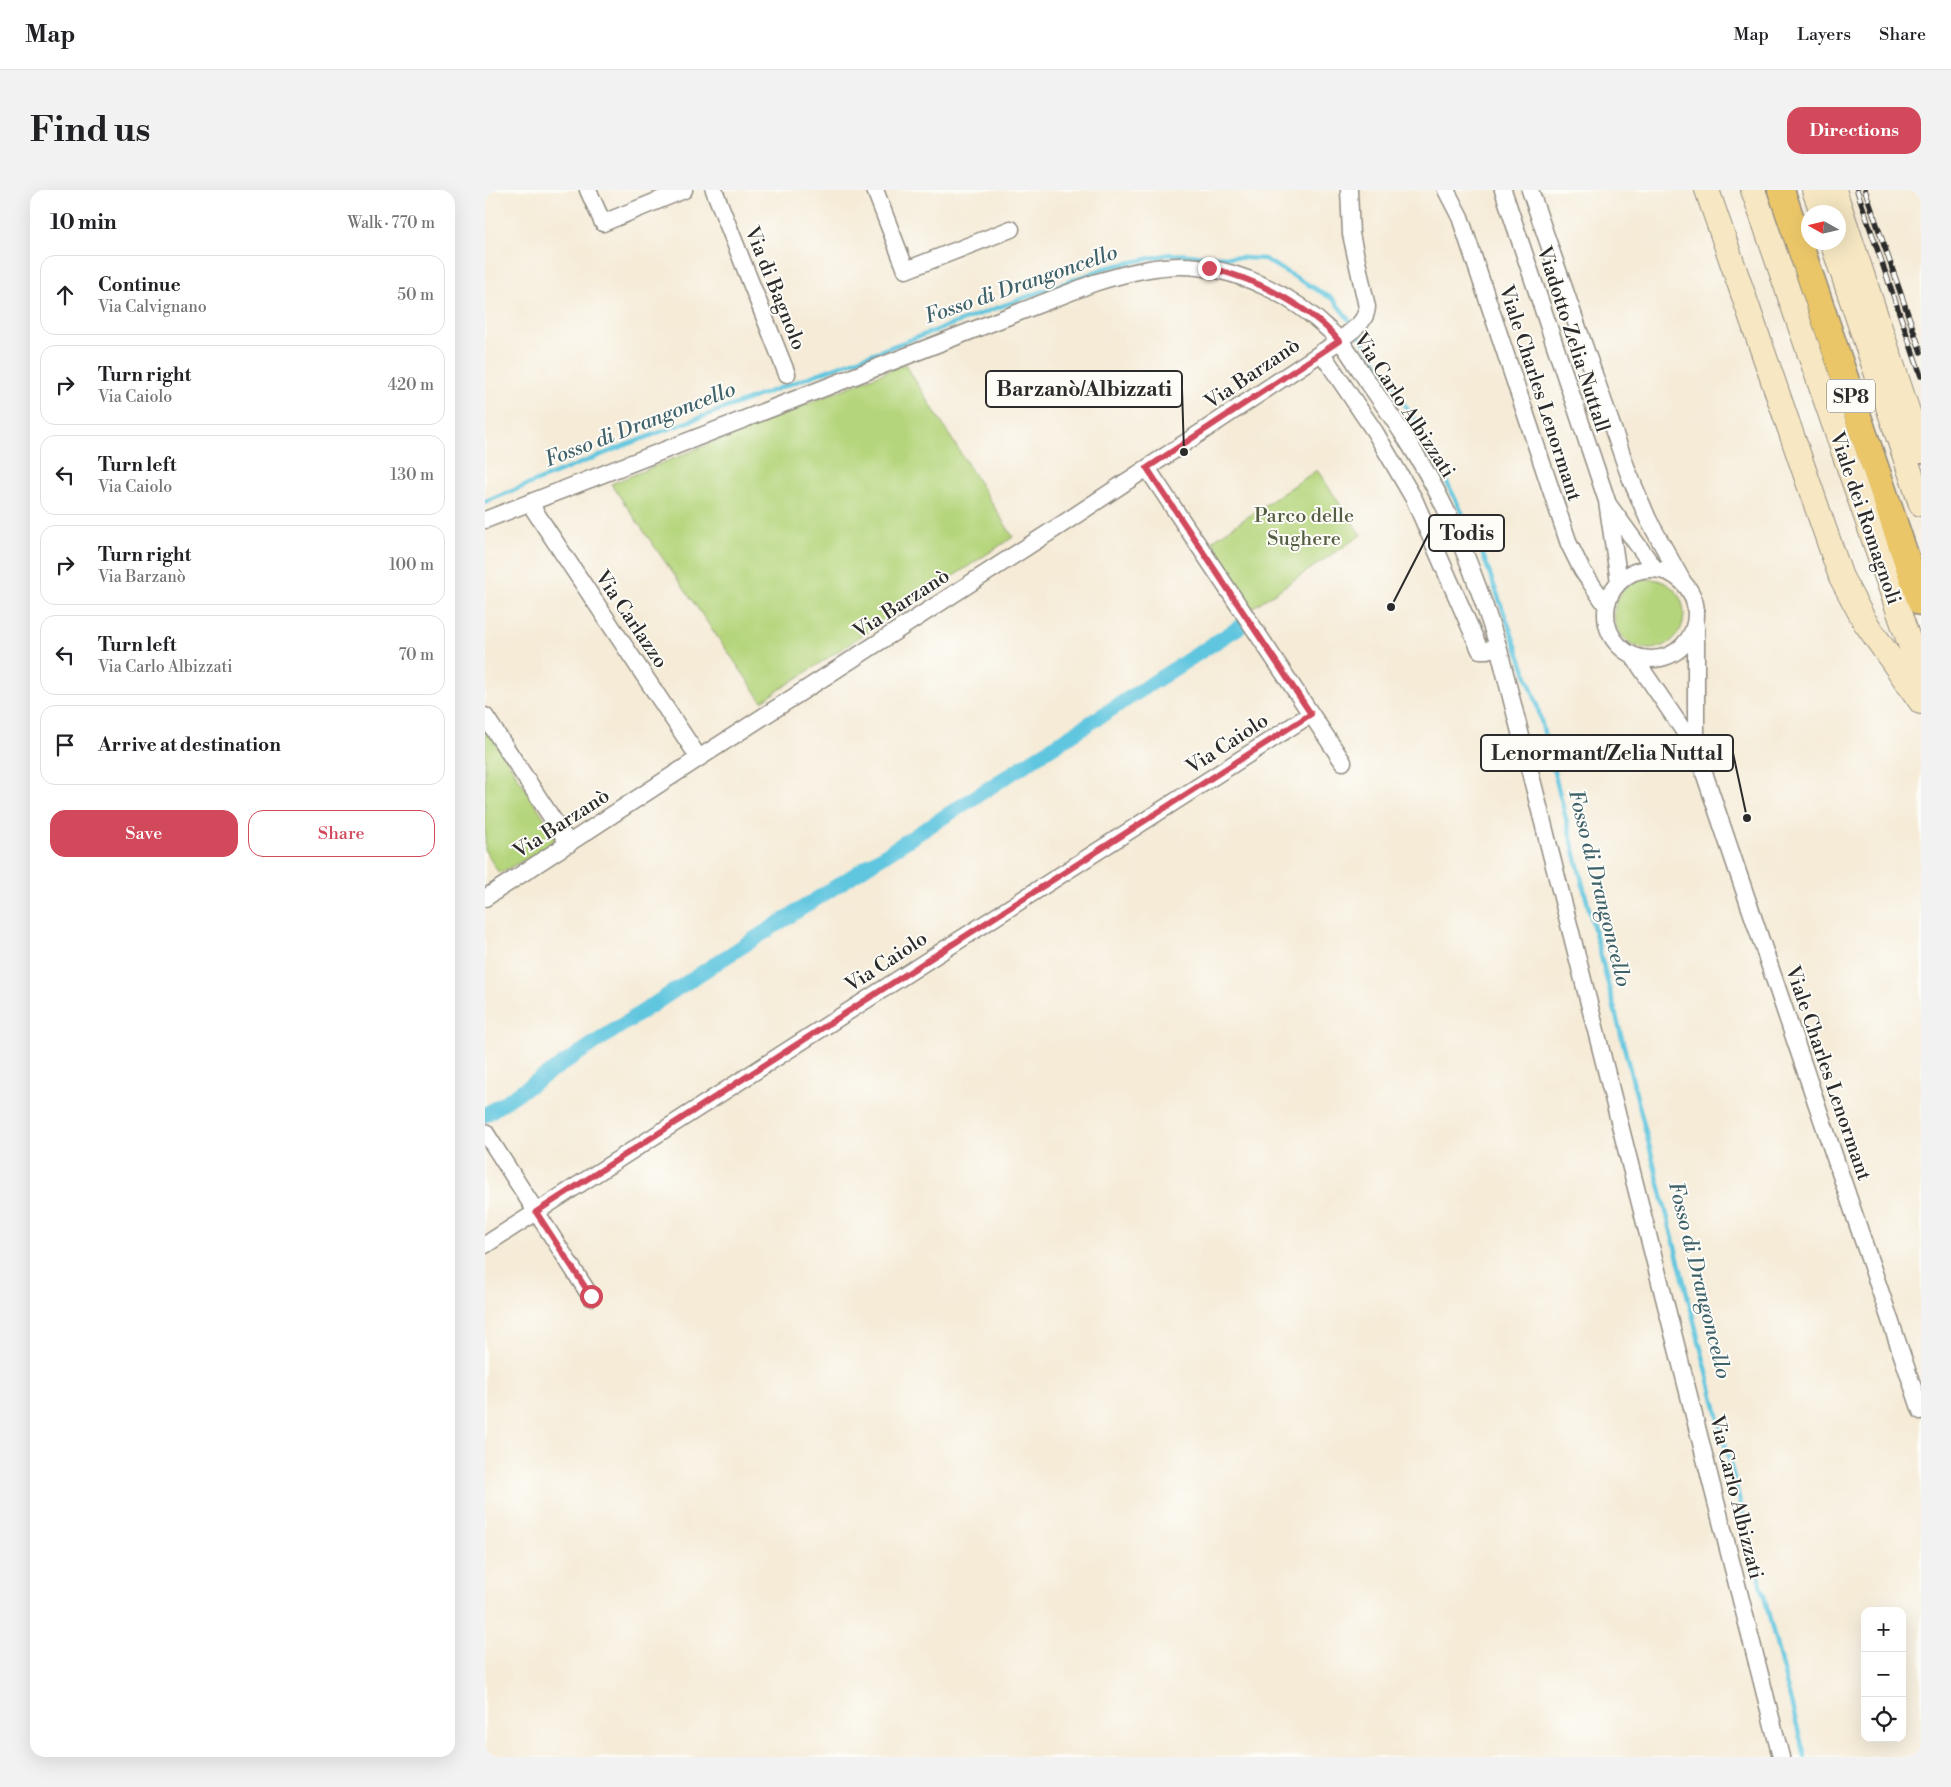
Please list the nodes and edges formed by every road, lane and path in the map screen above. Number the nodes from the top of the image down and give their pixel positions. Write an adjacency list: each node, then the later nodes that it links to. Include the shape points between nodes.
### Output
1 (588, 190): 2 (street, via 603,223)
2 (684, 190)
3 (714, 190): 19 (street, Via di Bagnolo)
4 (875, 190): 15 (street, via 906,270)
5 (1349, 190): 17 (street, Via Barzanò, via 1351,234 1367,307 1366,316 1360,324)
6 (1446, 190): 30 (street, Viale Charles Lenormant, via 1460,217 1569,544 1579,565)
7 (1503, 190): 22 (street, Viadotto Zelia Nuttall)
8 (1530, 190): 28 (street, via 1630,478)
9 (1707, 190): 35 (main road, via 1843,582 1858,611)
10 (1753, 190): 34 (main road, Viale dei Romagnoli)
11 (1781, 190): 29 (main road, SP8)
12 (1815, 190): 14 (main road)
13 (1834, 190): 20 (main road)
14 (1820, 205)
15 (1011, 229)
16 (1835, 250): 24 (main road)
17 (1342, 338): 18 (street, Via Barzanò); 23 (street, Via Carlo Albizzati, via 1289,300 1243,278 1191,266 1140,270 1094,283); 32 (street, Via Carlo Albizzati, via 1401,429 1445,507)
18 (1321, 352): 21 (street, Via Barzanò); 32 (street, via 1375,432 1414,499 1480,650)
19 (787, 374)
20 (1921, 451)
21 (1147, 468): 36 (street); 39 (street, Via Barzanò)
22 (1607, 501): 26 (street, Viadotto Zelia Nuttall); 27 (street, Viadotto Zelia Nuttall)
23 (530, 504): 25 (street, Via Carlo Albizzati); 39 (street, Via Carlazzo)
24 (1921, 504)
25 (485, 520)
26 (1655, 569): 27 (street, via 1630,574); 28 (street, via 1670,573)
27 (1619, 582): 30 (street)
28 (1683, 582): 31 (street, via 1691,593)
29 (1921, 602)
30 (1607, 605): 33 (street, via 1610,635 1620,648)
31 (1696, 619): 33 (street, via 1692,633 1674,654 1646,660); 38 (street, Viale Charles Lenormant)
32 (1498, 646): 48 (street, Via Carlo Albizzati)
33 (1633, 656): 38 (street, Viale Charles Lenormant)
34 (1921, 676)
35 (1921, 702)
36 (1311, 714): 40 (street); 44 (street, Via Caiolo)
37 (485, 716): 41 (street)
38 (1696, 748): 47 (street, Viale Charles Lenormant)
39 (699, 758): 41 (street, Via Barzanò)
40 (1343, 762)
41 (569, 844): 42 (street, Via Barzanò)
42 (485, 898)
43 (485, 1132): 44 (street)
44 (536, 1212): 45 (street, Via Caiolo); 46 (street)
45 (485, 1245)
46 (591, 1296)
47 (1921, 1411)
48 (1781, 1757)

